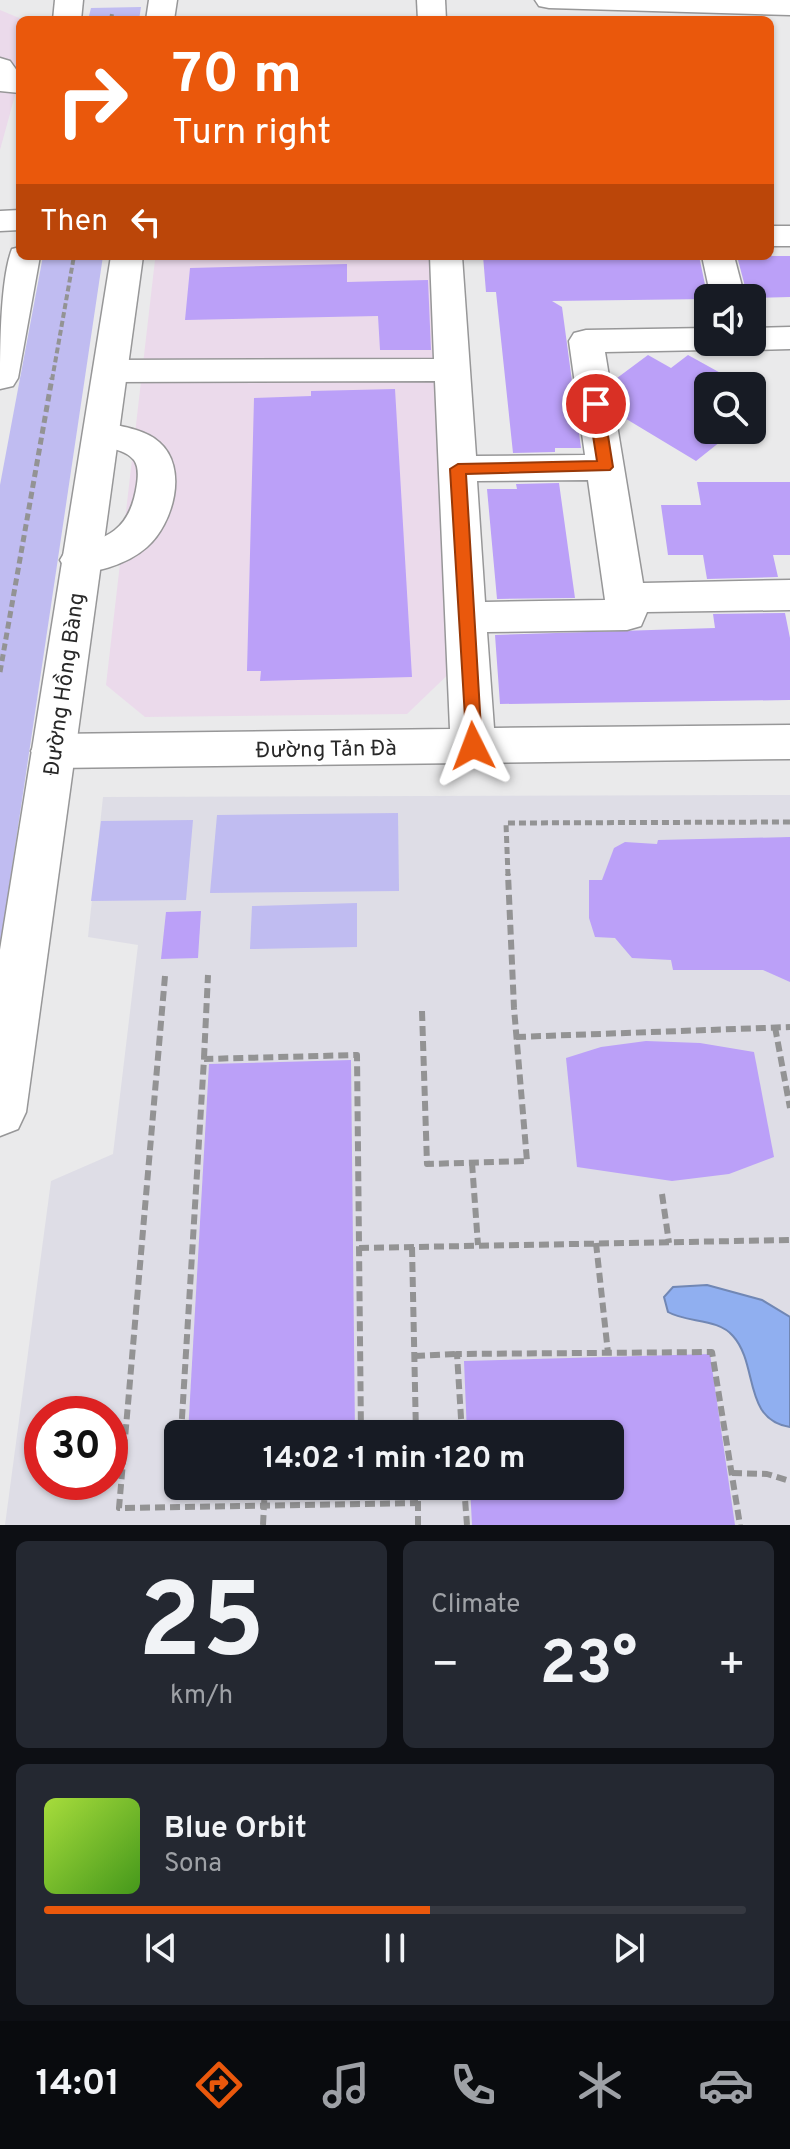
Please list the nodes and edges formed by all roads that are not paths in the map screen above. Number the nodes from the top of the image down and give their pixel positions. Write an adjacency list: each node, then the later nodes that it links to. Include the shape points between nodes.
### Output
1 (549, 0): 2 (street)
2 (790, 7)
3 (0, 67): 4 (street, via 8,84)
4 (16, 84)
5 (23, 260): 15 (street)
6 (126, 260): 14 (street, Đường Hồng Bàng)
7 (446, 260): 13 (street)
8 (719, 260): 9 (street)
9 (725, 284)
10 (790, 338): 12 (street)
11 (694, 339): 17 (street, via 586,341)
12 (766, 339)
13 (452, 370): 14 (street); 18 (street)
14 (111, 371): 16 (street, Đường Hồng Bàng)
15 (0, 378)
16 (101, 434): 19 (street, Đường Hồng Bàng); 19 (street, via 136,444 151,455 158,474 150,517 135,538 111,552)
17 (605, 467): 18 (street); 21 (street)
18 (458, 469): 22 (street)
19 (80, 560): 25 (street, Đường Hồng Bàng)
20 (790, 595): 21 (street)
21 (625, 598): 22 (street, via 627,615)
22 (466, 617): 24 (street)
23 (790, 742): 24 (street, Đường Tản Đà)
24 (473, 746): 25 (street, Đường Tản Đà)
25 (53, 751): 26 (street, Đường Hồng Bàng)
26 (14, 940): 27 (street, Đường Hồng Bàng)
27 (0, 1112)

